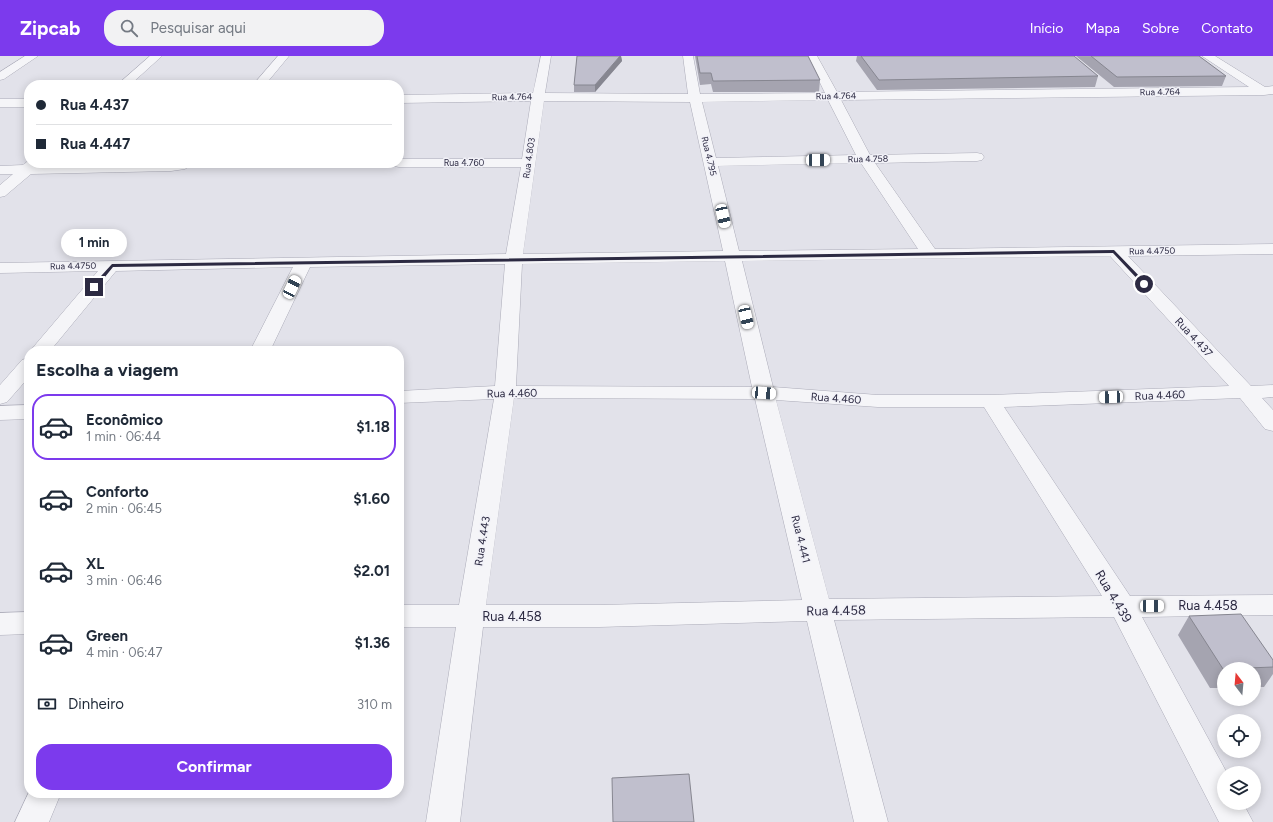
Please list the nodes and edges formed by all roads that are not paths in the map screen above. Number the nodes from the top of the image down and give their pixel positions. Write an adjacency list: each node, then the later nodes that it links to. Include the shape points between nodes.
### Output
1 (32, 56): 8 (street)
2 (157, 56): 10 (street)
3 (284, 56): 11 (street)
4 (546, 56): 15 (street, Rua 4.803)
5 (688, 56): 16 (street, Rua 4.795)
6 (812, 56): 14 (street)
7 (1207, 56): 12 (street)
8 (0, 77)
9 (1095, 79): 13 (street)
10 (129, 80)
11 (263, 80)
12 (1270, 92): 13 (street, Rua 4.764)
13 (1112, 93): 14 (street, Rua 4.764)
14 (832, 96): 16 (street, Rua 4.764); 21 (street)
15 (538, 97): 16 (street, Rua 4.764); 17 (street, Rua 4.764); 24 (street, Rua 4.803)
16 (695, 98): 22 (street, Rua 4.795)
17 (404, 99)
18 (0, 103): 19 (street)
19 (24, 103)
20 (977, 157): 21 (street, Rua 4.758)
21 (865, 159): 22 (street, Rua 4.758); 31 (street)
22 (710, 162): 32 (street, Rua 4.795)
23 (404, 163): 24 (street, Rua 4.760)
24 (528, 163): 33 (street, Rua 4.803)
25 (24, 167): 27 (street)
26 (29, 168): 28 (street)
27 (0, 170)
28 (0, 193)
29 (1273, 249): 30 (street, Rua 4.4750)
30 (1114, 252): 31 (street, Rua 4.4750); 42 (street, Rua 4.437)
31 (930, 254): 32 (street, Rua 4.4750)
32 (733, 256): 33 (street, Rua 4.4750); 43 (street, Rua 4.441)
33 (514, 259): 34 (street, Rua 4.4750); 41 (street, Rua 4.443)
34 (304, 262): 35 (street, Rua 4.4750); 38 (street)
35 (112, 265): 36 (street, Rua 4.4750); 37 (street)
36 (0, 268)
37 (44, 346)
38 (262, 346)
39 (24, 370): 45 (street)
40 (1273, 391): 42 (street, Rua 4.460)
41 (505, 392): 43 (street, Rua 4.460); 44 (street, Rua 4.460); 54 (street, Rua 4.443)
42 (1246, 392): 46 (street, Rua 4.460); 49 (street, Rua 4.437)
43 (764, 393): 46 (street, Rua 4.460, via 878,401); 52 (street, Rua 4.441)
44 (404, 397)
45 (0, 398)
46 (990, 401): 51 (street, Rua 4.439)
47 (24, 412): 48 (street)
48 (0, 413)
49 (1273, 424)
50 (1273, 605): 51 (street, Rua 4.458)
51 (1122, 606): 52 (street, Rua 4.458); 57 (street, Rua 4.439)
52 (819, 610): 54 (street, Rua 4.458, via 599,616); 62 (street, Rua 4.441)
53 (404, 616): 54 (street, Rua 4.458)
54 (471, 616): 61 (street, Rua 4.443)
55 (24, 623): 56 (street)
56 (0, 624)
57 (1217, 787)
58 (43, 798): 60 (street)
59 (1230, 810): 63 (street)
60 (32, 822)
61 (443, 822)
62 (871, 822)
63 (1236, 822)

